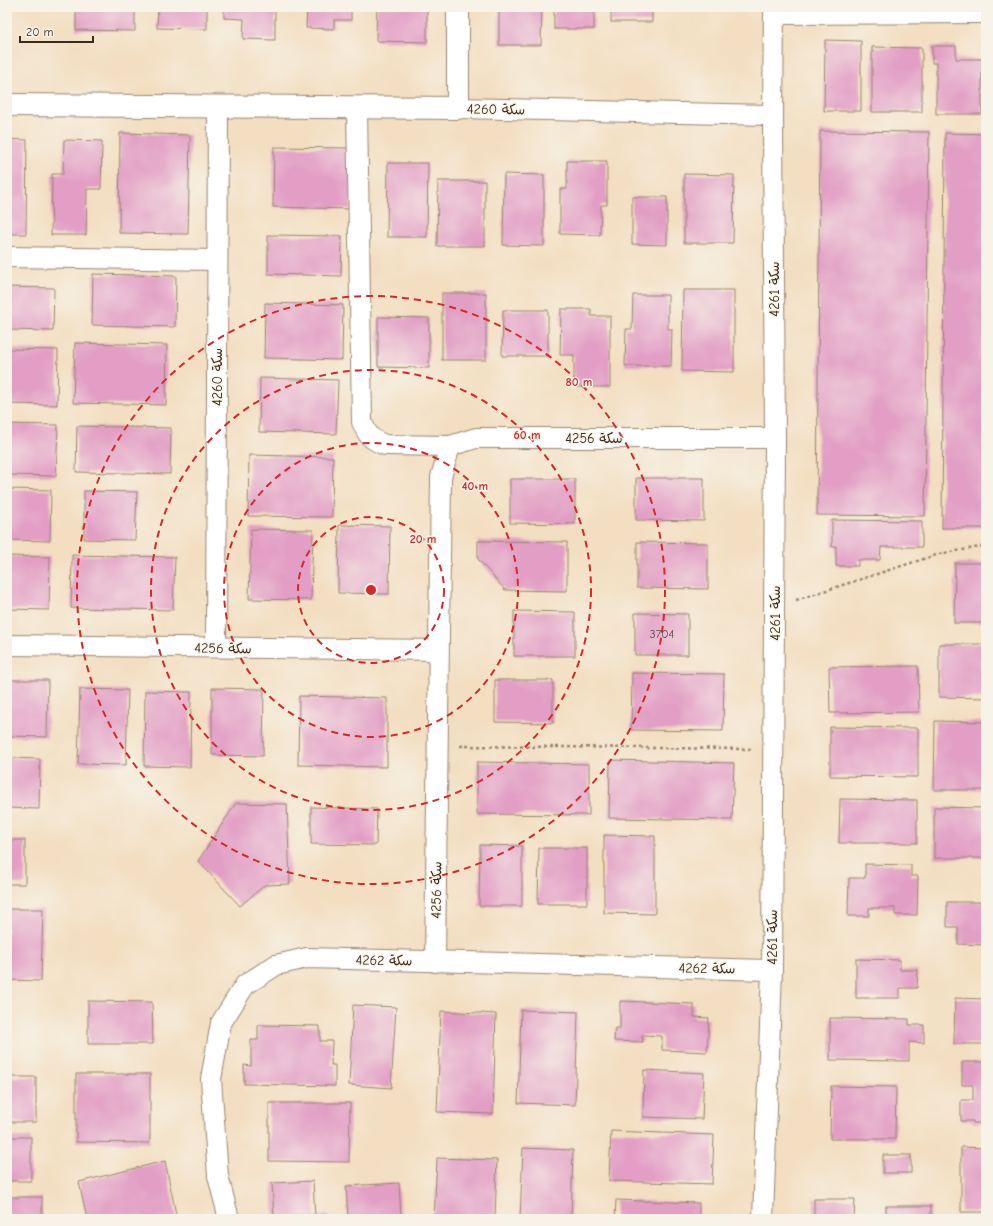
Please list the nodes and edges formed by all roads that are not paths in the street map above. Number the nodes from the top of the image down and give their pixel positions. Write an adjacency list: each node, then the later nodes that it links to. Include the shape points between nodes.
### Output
1 (458, 7): 7 (street)
2 (774, 11): 3 (street); 8 (street, سكة 4261)
3 (986, 13)
4 (7, 105): 5 (street, سكة 4260)
5 (218, 106): 6 (street, سكة 4260); 10 (street, سكة 4260)
6 (357, 108): 7 (street, سكة 4260); 12 (street, via 362,422 367,434 385,445)
7 (458, 108): 8 (street, سكة 4260)
8 (773, 115): 11 (street, سكة 4261)
9 (7, 257): 10 (street)
10 (217, 260): 14 (street, سكة 4260)
11 (775, 438): 12 (street, سكة 4256, via 476,438); 17 (street, سكة 4261)
12 (450, 446): 15 (street, سكة 4256, via 441,477)
13 (7, 645): 14 (street, سكة 4256)
14 (216, 647): 15 (street, سكة 4256)
15 (438, 650): 16 (street, سكة 4256)
16 (435, 962): 17 (street, سكة 4262); 18 (street, سكة 4262, via 307,958 276,965 245,985 221,1024 211,1079 218,1176)
17 (772, 970): 19 (street, سكة 4261)
18 (229, 1219)
19 (763, 1219)

